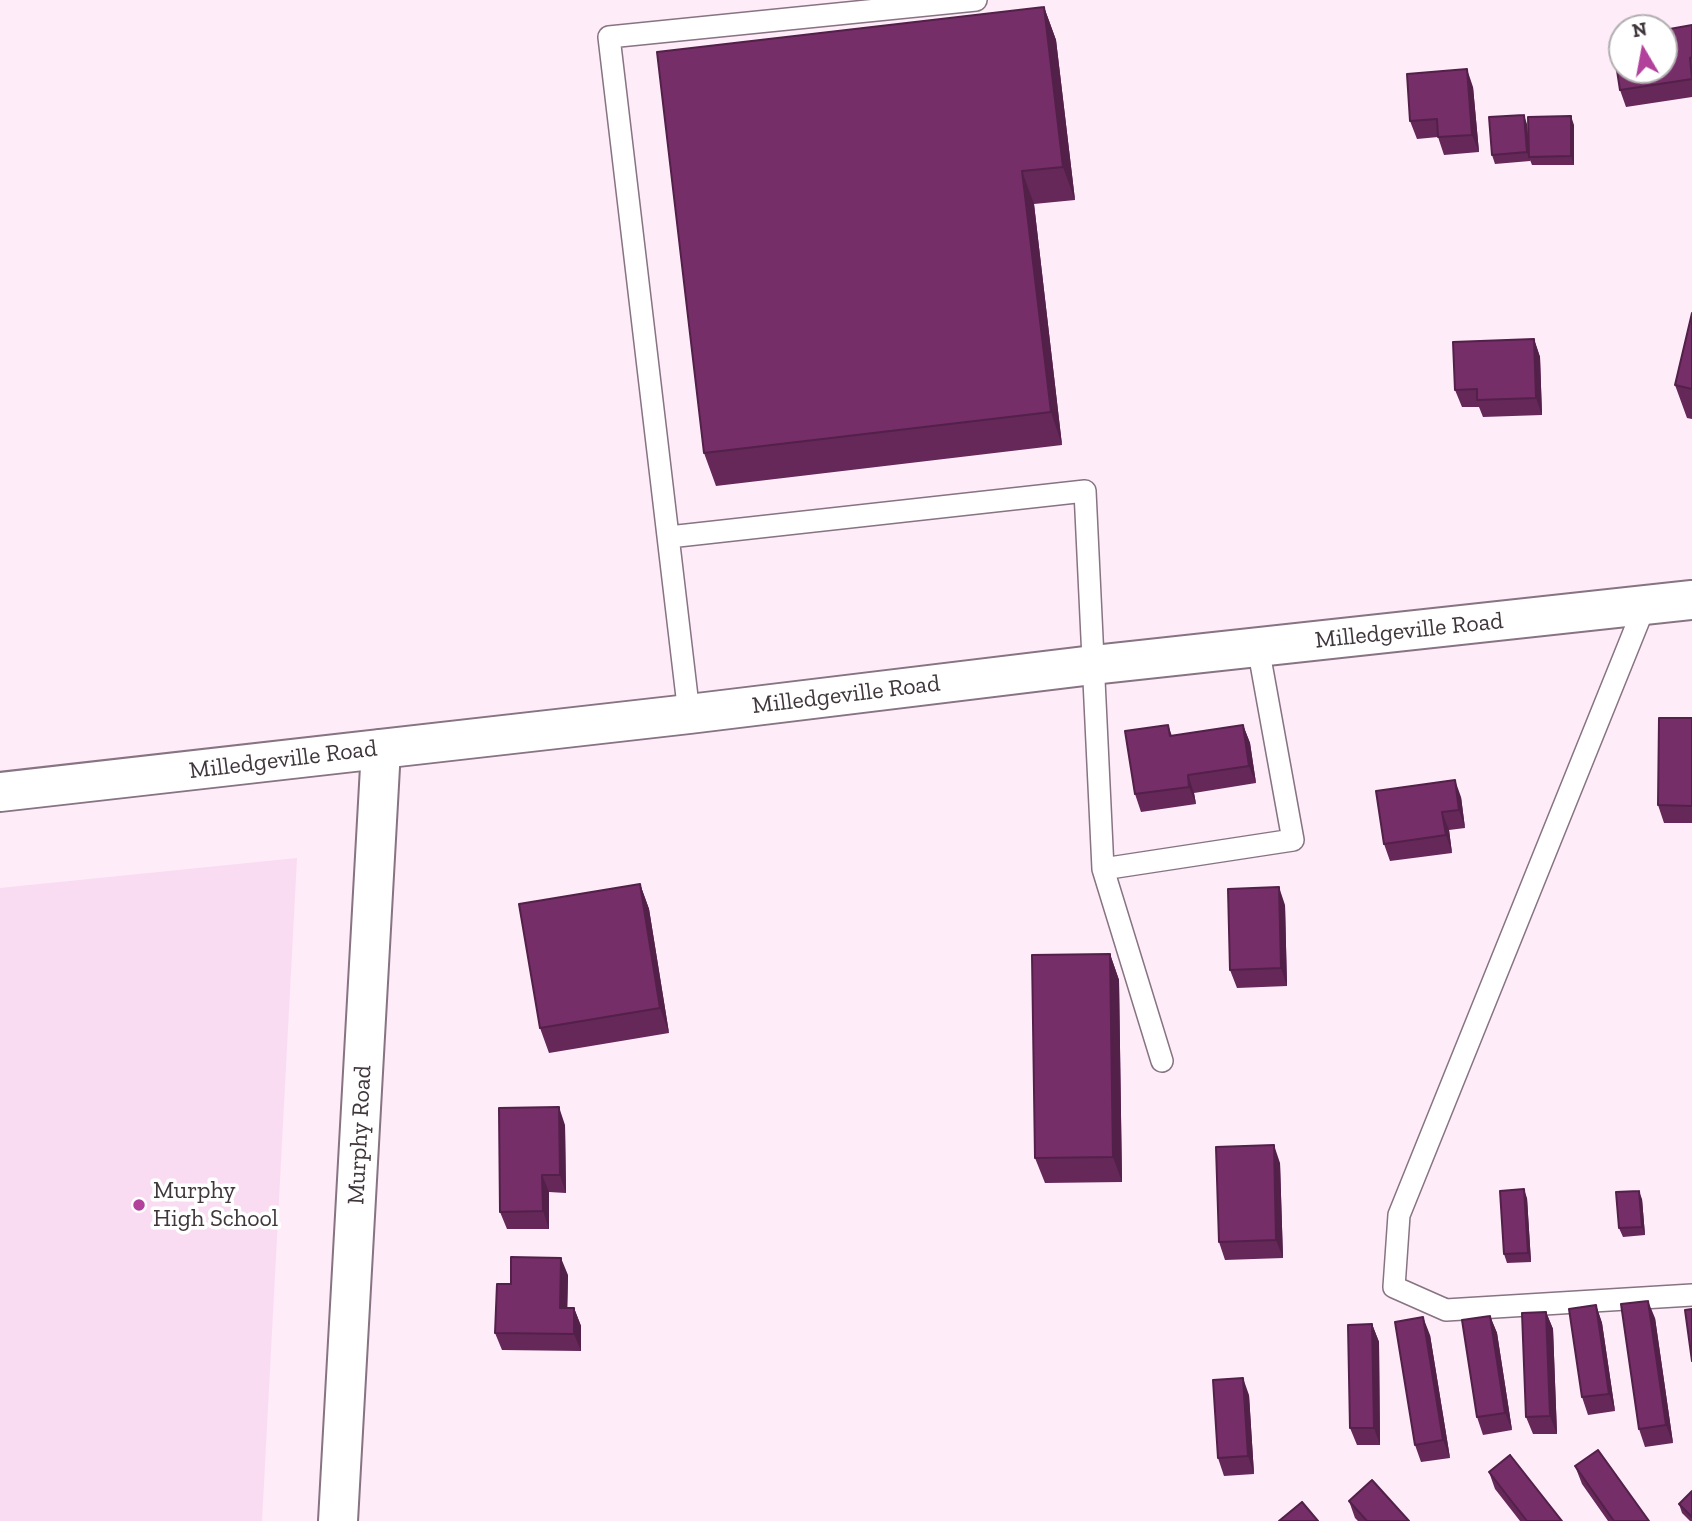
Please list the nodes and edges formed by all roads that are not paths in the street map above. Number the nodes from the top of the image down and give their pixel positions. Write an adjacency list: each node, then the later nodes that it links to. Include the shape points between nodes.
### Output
1 (976, 0): 2 (lane, via 609,37)
2 (669, 537): 6 (lane, via 1085,491); 7 (lane)
3 (1692, 600): 4 (street, Milledgeville Road)
4 (1645, 605): 5 (street, Milledgeville Road); 12 (lane, via 1399,1215 1394,1287 1446,1310)
5 (1258, 647): 6 (street, Milledgeville Road); 10 (lane, via 1293,840)
6 (1093, 665): 7 (street, Milledgeville Road); 10 (lane)
7 (690, 714): 8 (street, Milledgeville Road)
8 (381, 749): 9 (street, Milledgeville Road); 13 (street, Murphy Road)
9 (0, 792)
10 (1103, 869): 11 (lane)
11 (1163, 1061)
12 (1692, 1295)
13 (338, 1521)

